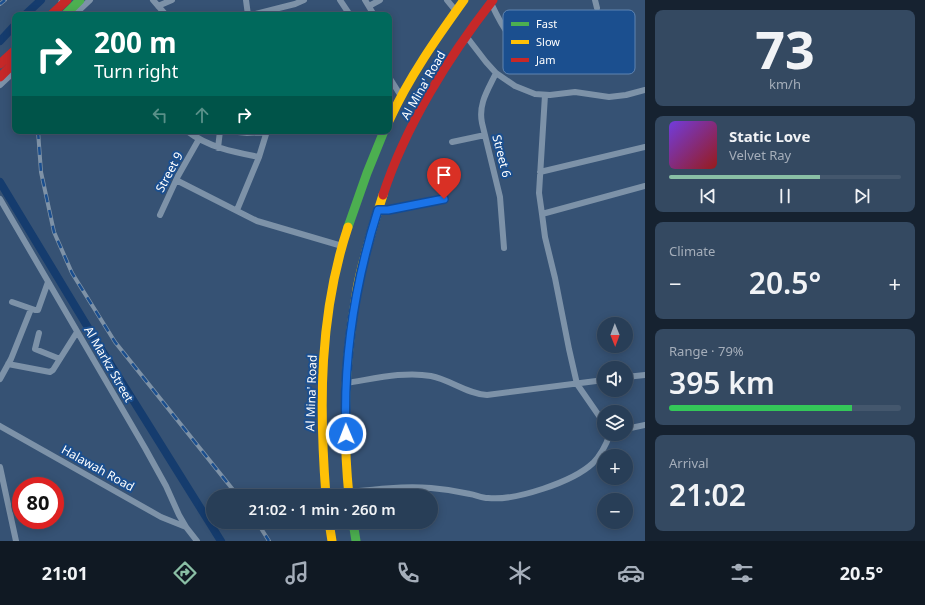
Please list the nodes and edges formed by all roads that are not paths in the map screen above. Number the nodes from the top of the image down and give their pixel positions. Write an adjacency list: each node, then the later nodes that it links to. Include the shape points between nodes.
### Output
1 (67, 0): 18 (highway, bridge)
2 (80, 0): 19 (highway)
3 (90, 0): 20 (street)
4 (153, 0): 15 (street)
5 (172, 0): 15 (street)
6 (247, 0): 22 (street)
7 (304, 0): 23 (street)
8 (340, 0): 24 (street)
9 (365, 0): 16 (street)
10 (380, 0): 16 (street)
11 (447, 0): 26 (street)
12 (464, 0): 26 (highway, Al Mina' Road)
13 (595, 0): 17 (street)
14 (492, 1): 27 (street); 28 (highway, Al Mina' Road)
15 (158, 6): 21 (street)
16 (369, 6): 25 (street)
17 (597, 8)
18 (54, 12)
19 (68, 12)
20 (77, 12)
21 (163, 12)
22 (249, 12)
23 (262, 12)
24 (348, 12)
25 (372, 12)
26 (456, 12): 39 (highway, Al Mina' Road, via 426,54)
27 (503, 27)
28 (466, 36): 32 (street); 57 (highway, Al Mina' Road, via 434,86 412,127)
29 (12, 53): 30 (highway)
30 (0, 64)
31 (12, 65): 34 (highway)
32 (496, 73): 38 (street, via 515,86 531,93); 45 (street, Street 6, via 481,105)
33 (12, 74): 36 (street)
34 (0, 76)
35 (392, 82): 39 (street)
36 (0, 85)
37 (645, 90): 38 (street, via 609,97 575,92)
38 (545, 95): 51 (street)
39 (401, 96): 40 (highway, Al Mina' Road)
40 (392, 114)
41 (192, 134): 46 (street)
42 (220, 134): 49 (street)
43 (266, 134): 50 (street)
44 (383, 134): 60 (highway, Al Mina' Road, via 362,185)
45 (485, 135): 47 (street); 61 (street, Street 6, via 500,197)
46 (199, 139): 49 (street); 52 (street, Street 9)
47 (452, 142)
48 (645, 147): 51 (street)
49 (218, 148): 50 (street)
50 (258, 157): 56 (street)
51 (540, 172): 58 (street, via 539,200)
52 (176, 180): 56 (street); 59 (street, Street 9)
53 (645, 186): 58 (street)
54 (0, 199): 62 (street, Al Markz Street)
55 (444, 199): 57 (lane)
56 (236, 210): 60 (street, via 257,221)
57 (378, 210): 73 (highway, Al Mina' Road, via 358,284 351,323)
58 (542, 214): 74 (street, via 568,349)
59 (160, 215)
60 (342, 246): 81 (highway, Al Mina' Road, via 330,302 323,360 321,425)
61 (504, 248)
62 (48, 282): 64 (street, via 38,309); 65 (street, Al Markz Street)
63 (12, 302): 64 (street)
64 (31, 309): 68 (street)
65 (77, 332): 67 (street); 86 (street, Al Markz Street, via 166,486)
66 (39, 333): 67 (street, via 35,348)
67 (60, 359): 68 (street, via 50,372)
68 (8, 364): 71 (street)
69 (645, 375): 70 (street)
70 (633, 377)
71 (0, 379)
72 (597, 381): 74 (street)
73 (346, 384): 74 (street, via 417,374 449,381 474,393 487,394); 82 (highway, Al Mina' Road)
74 (578, 384): 75 (street)
75 (597, 412)
76 (0, 426): 86 (street, Halawah Road, via 160,517)
77 (645, 426): 78 (street)
78 (633, 428)
79 (607, 441): 84 (street, via 594,462 584,470 557,484 524,494 487,498)
80 (0, 467): 89 (street)
81 (326, 489)
82 (349, 489)
83 (375, 489): 85 (street)
84 (438, 489)
85 (438, 489)
86 (186, 527): 90 (street, Al Markz Street)
87 (330, 529): 91 (highway)
88 (354, 529): 92 (highway)
89 (16, 541)
90 (198, 541)
91 (332, 541)
92 (356, 541)

